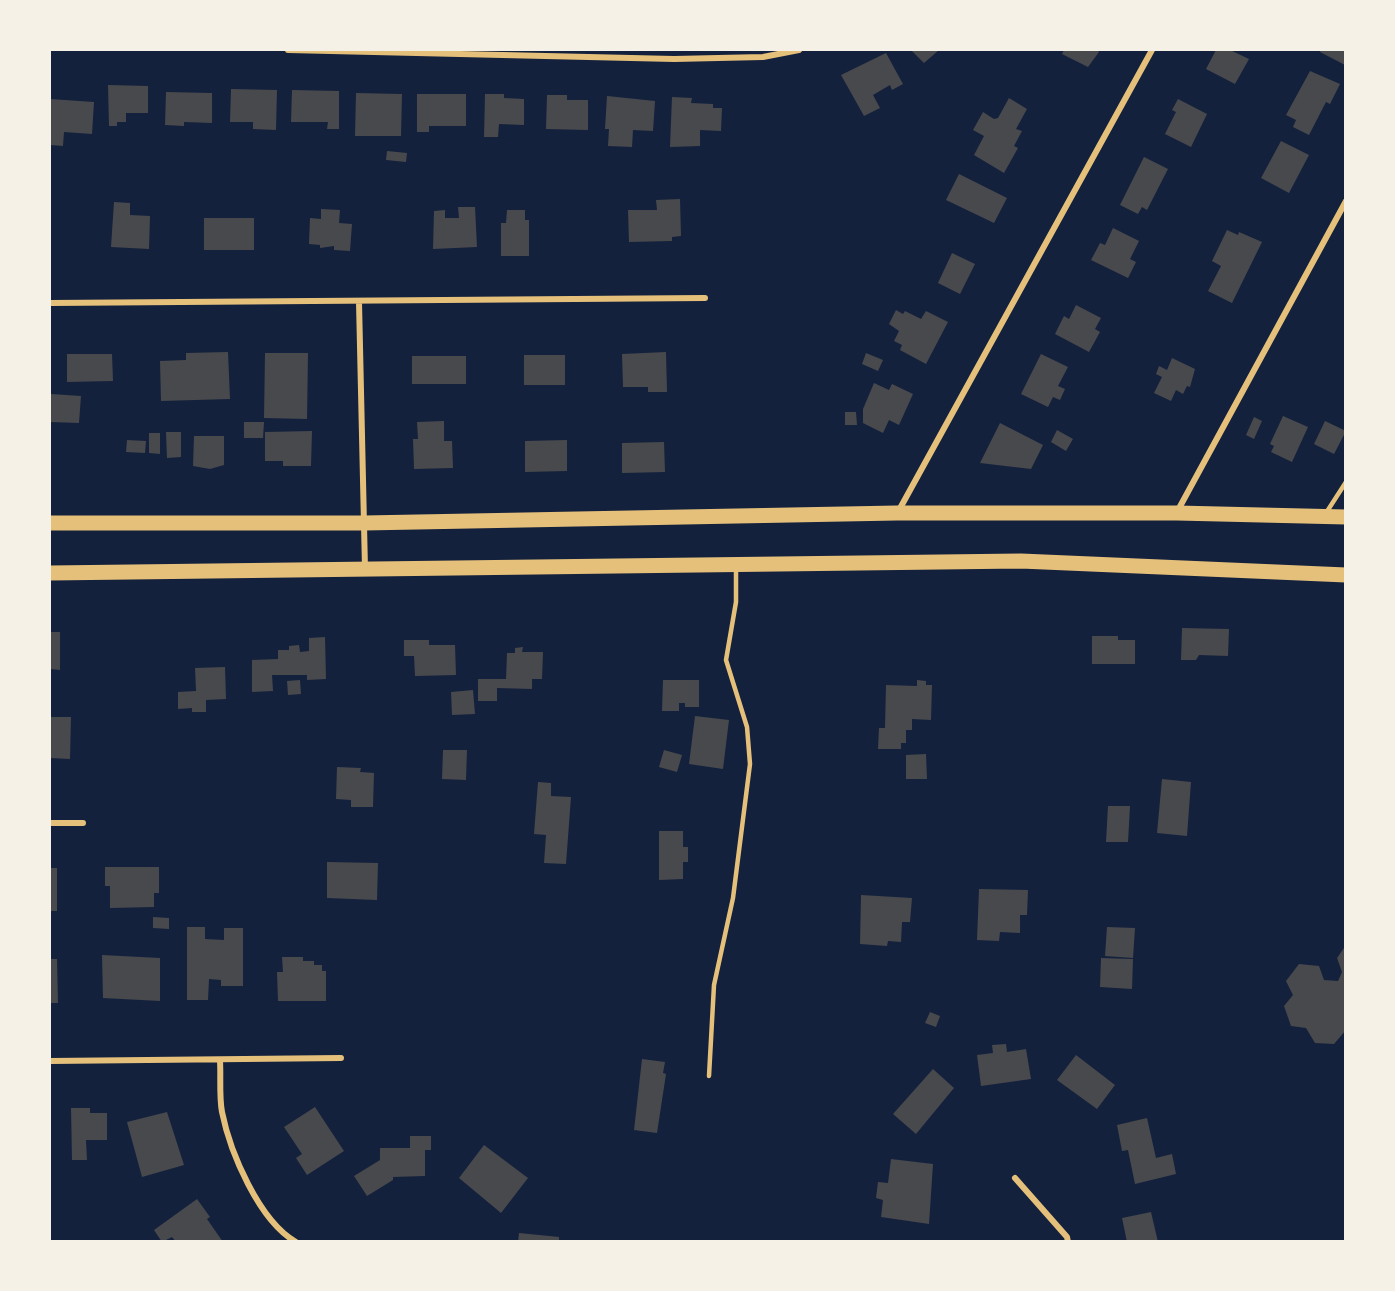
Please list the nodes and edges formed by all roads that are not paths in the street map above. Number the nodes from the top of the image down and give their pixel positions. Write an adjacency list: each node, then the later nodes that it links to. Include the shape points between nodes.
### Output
1 (288, 50): 2 (street)
2 (352, 50): 3 (street, via 674,59 763,57)
3 (799, 50)
4 (1152, 50): 11 (street)
5 (1346, 201): 12 (street)
6 (705, 298): 7 (street)
7 (359, 302): 8 (street); 16 (street)
8 (50, 303)
9 (1346, 482): 10 (lane)
10 (1344, 488): 13 (lane)
11 (897, 513): 12 (main road); 16 (main road)
12 (1177, 513): 13 (main road)
13 (1324, 517): 14 (main road)
14 (1346, 517)
15 (50, 523): 16 (main road)
16 (364, 523): 18 (street)
17 (736, 564): 18 (main road); 20 (main road, via 1021,561); 26 (lane, via 736,602 726,660 747,727 750,764 733,898 714,985)
18 (365, 570): 19 (main road)
19 (50, 573)
20 (1346, 575)
21 (50, 823): 22 (street)
22 (83, 823)
23 (341, 1058): 25 (street)
24 (50, 1061): 25 (street)
25 (220, 1061): 28 (street, via 222,1111 236,1156 257,1200 286,1236)
26 (708, 1076)
27 (1014, 1178): 29 (street)
28 (296, 1242)
29 (1068, 1242)

